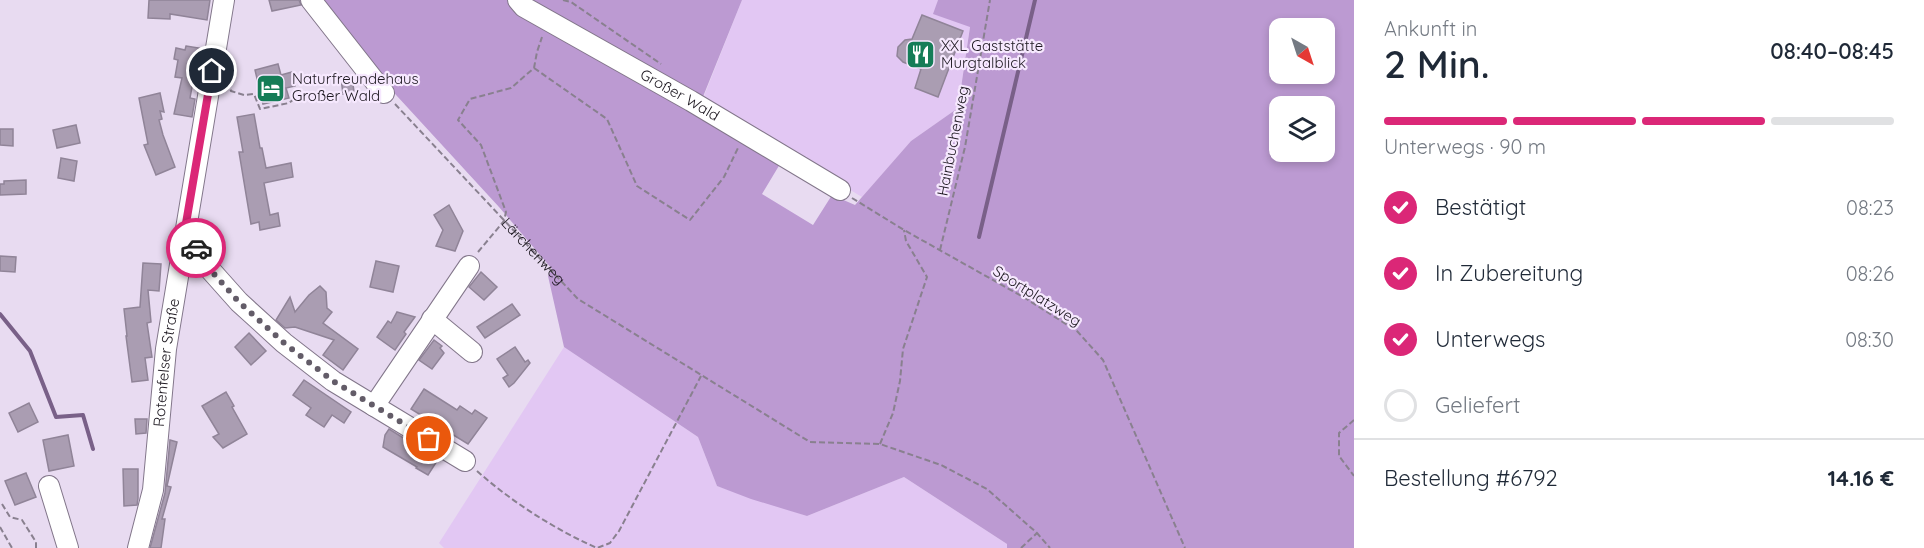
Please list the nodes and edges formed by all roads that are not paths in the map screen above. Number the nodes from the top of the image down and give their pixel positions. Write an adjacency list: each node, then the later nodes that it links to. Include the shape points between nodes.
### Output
1 (224, 0): 6 (street, Rotenfelser Straße)
2 (311, 0): 4 (street)
3 (518, 0): 5 (street, Großer Wald)
4 (384, 93)
5 (840, 190)
6 (184, 235): 10 (street, via 239,302 284,343); 14 (street, Rotenfelser Straße, via 166,349 153,490)
7 (469, 266): 8 (street)
8 (432, 319): 9 (street); 10 (street)
9 (472, 352)
10 (374, 406): 11 (street)
11 (465, 461)
12 (48, 486): 13 (street)
13 (68, 548)
14 (138, 548)

